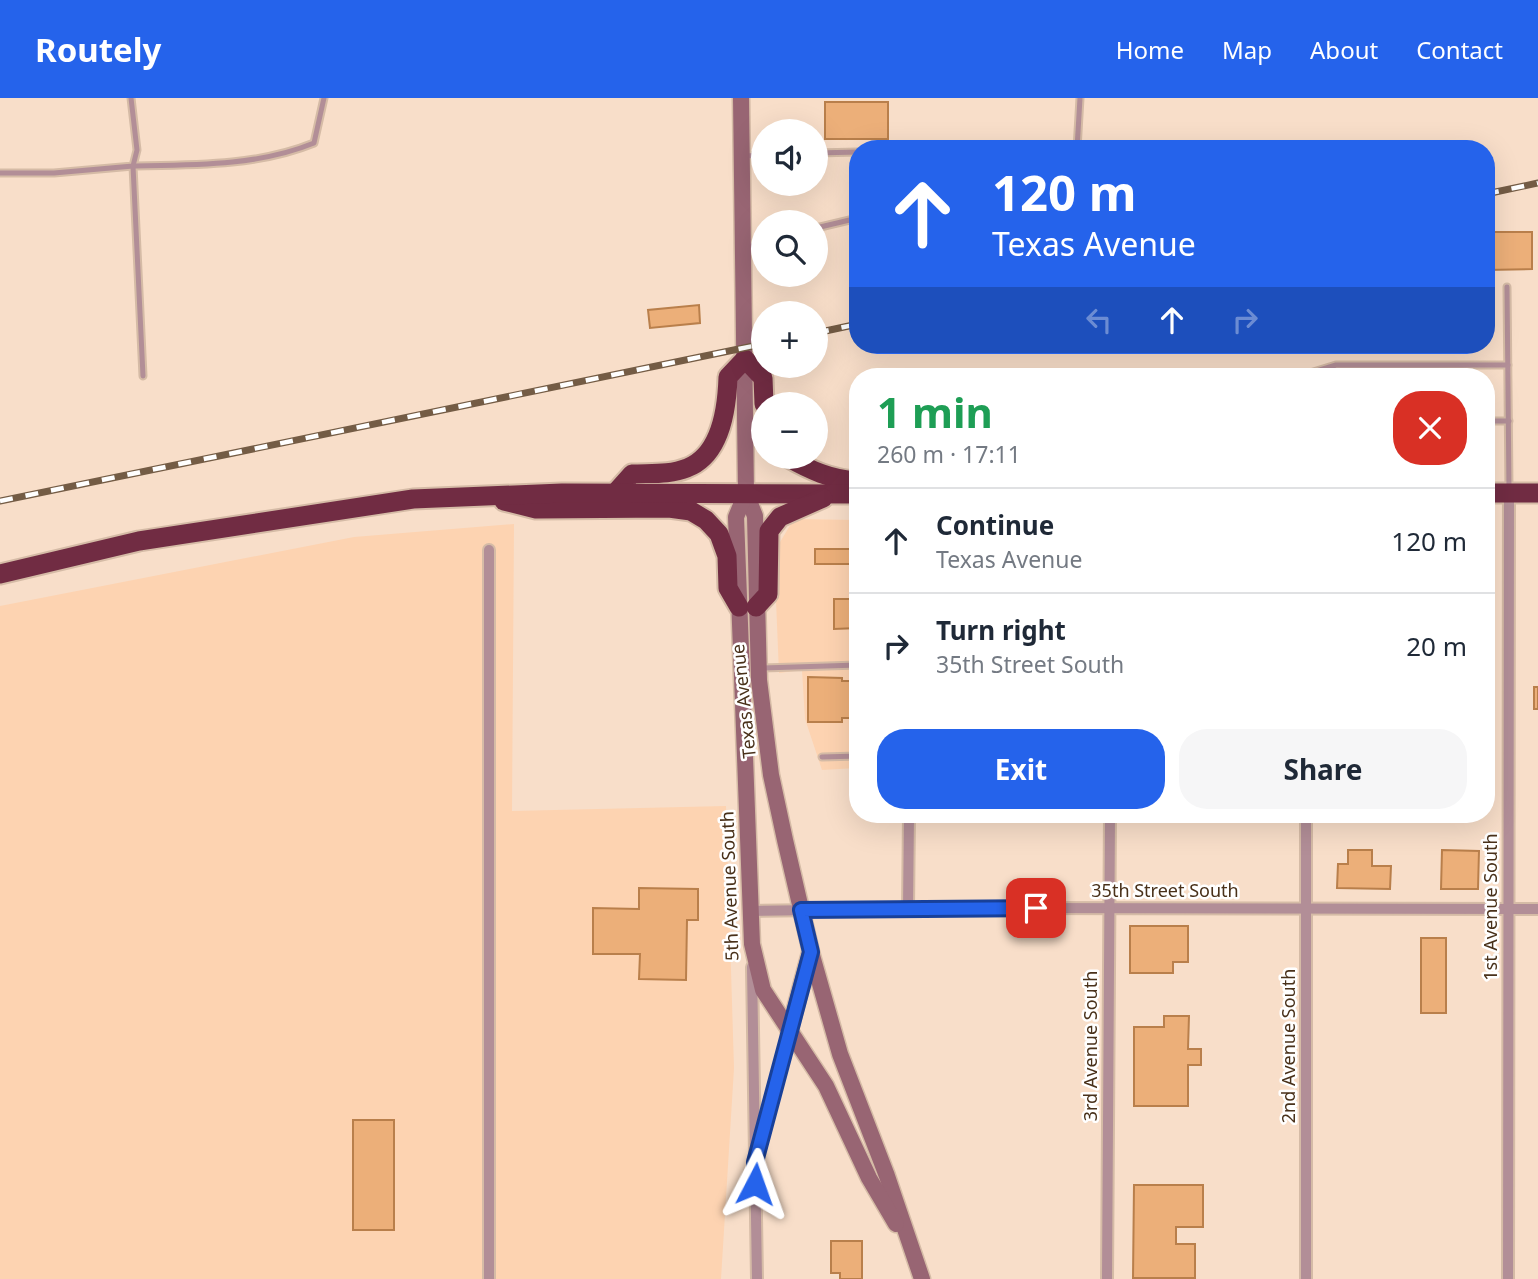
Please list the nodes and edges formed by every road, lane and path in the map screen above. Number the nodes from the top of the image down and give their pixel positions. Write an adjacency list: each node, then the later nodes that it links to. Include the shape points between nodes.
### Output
1 (131, 98): 10 (lane, via 137,150)
2 (324, 98): 10 (lane, via 314,143 287,154)
3 (741, 98): 8 (main road)
4 (1080, 98): 5 (lane)
5 (1078, 140)
6 (849, 152): 7 (lane)
7 (828, 153)
8 (742, 156): 9 (lane); 15 (main road)
9 (751, 156)
10 (133, 166): 11 (lane); 20 (lane)
11 (0, 173)
12 (849, 220): 13 (lane)
13 (828, 225)
14 (751, 246): 15 (lane)
15 (743, 249): 17 (main road)
16 (1507, 287): 18 (lane)
17 (745, 359): 21 (highway, via 763,377); 26 (highway, via 728,377 723,420 705,456 670,473 632,474); 27 (main road)
18 (1508, 365): 19 (lane); 23 (lane)
19 (1326, 368)
20 (144, 376)
21 (764, 392)
22 (1495, 421): 23 (lane)
23 (1509, 421): 28 (lane)
24 (810, 469): 25 (highway)
25 (849, 480)
26 (615, 493): 27 (highway); 33 (highway)
27 (746, 493): 30 (highway); 36 (main road, 5th Avenue South, via 736,517)
28 (1509, 493): 29 (highway); 32 (highway); 47 (street, 1st Avenue South)
29 (1538, 493)
30 (834, 494): 31 (highway); 36 (highway, via 780,517 769,531 768,594)
31 (849, 494)
32 (1495, 494)
33 (479, 495): 35 (highway, via 371,504 139,541); 36 (highway, via 536,509 691,511 719,534 727,556 728,588)
34 (489, 550): 56 (street)
35 (0, 574)
36 (747, 607): 38 (main road, Texas Avenue); 50 (main road, 5th Avenue South)
37 (849, 665): 38 (lane)
38 (758, 668): 49 (main road, Texas Avenue, via 771,775)
39 (849, 756): 40 (lane)
40 (822, 757)
41 (909, 823): 45 (street)
42 (1110, 823): 44 (street, 3rd Avenue South)
43 (1306, 823): 46 (street, 2nd Avenue South)
44 (1109, 908): 45 (street, 35th Street South); 46 (street, 35th Street South); 59 (street, 3rd Avenue South)
45 (908, 909): 49 (street, 35th Street South)
46 (1306, 909): 47 (street, 35th Street South); 60 (street, 2nd Avenue South)
47 (1509, 909): 48 (street, 35th Street South); 61 (street, 1st Avenue South)
48 (1538, 909)
49 (801, 910): 50 (street, 35th Street South); 52 (main road, Texas Avenue)
50 (750, 911): 51 (main road, 5th Avenue South)
51 (752, 944): 53 (main road, via 763,990); 54 (street, 5th Avenue South)
52 (811, 952): 53 (main road); 55 (main road, Texas Avenue, via 840,1055)
53 (789, 1032): 54 (street); 55 (main road, via 826,1086 869,1178)
54 (755, 1162): 57 (street, 5th Avenue South)
55 (912, 1250): 58 (main road, Texas Avenue)
56 (489, 1279)
57 (757, 1279)
58 (922, 1279)
59 (1107, 1279)
60 (1306, 1279)
61 (1508, 1279)

